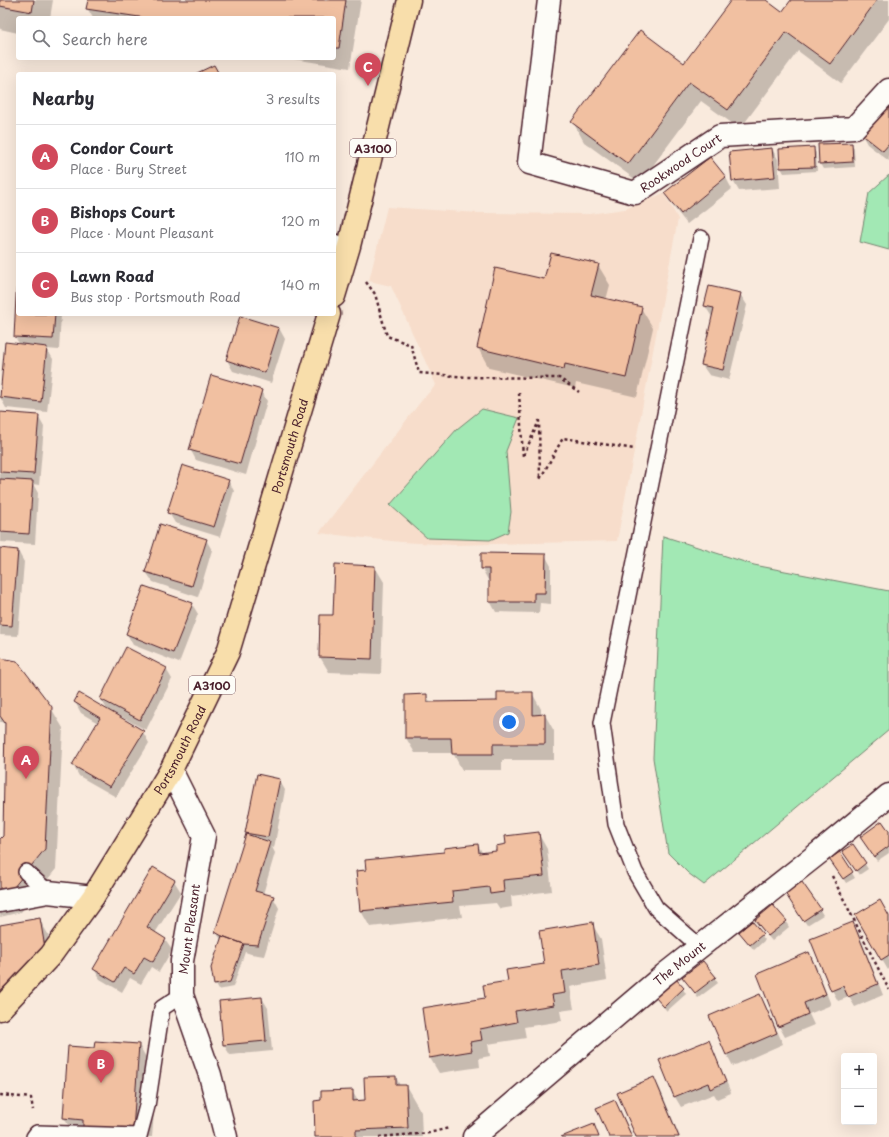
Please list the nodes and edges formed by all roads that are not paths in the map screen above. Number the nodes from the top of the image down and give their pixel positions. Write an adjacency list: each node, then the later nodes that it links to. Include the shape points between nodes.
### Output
1 (409, 0): 5 (main road, A3100)
2 (549, 0): 3 (street, Rookwood Court, via 529,162 635,193 720,136 854,128)
3 (889, 90)
4 (701, 238): 14 (lane, via 602,723 616,824 635,872 656,908)
5 (341, 244): 6 (main road, A3100)
6 (336, 281)
7 (327, 316): 8 (main road, Portsmouth Road / A3100, via 228,652)
8 (171, 770): 12 (main road, Portsmouth Road / A3100); 15 (street, Mount Pleasant, via 204,836 182,961)
9 (889, 795): 14 (street, The Mount)
10 (26, 872): 11 (lane)
11 (48, 892): 12 (street); 13 (street)
12 (93, 897): 16 (main road, Portsmouth Road / A3100, via 52,956)
13 (0, 901)
14 (700, 947): 19 (street, The Mount)
15 (182, 995): 17 (lane, via 162,1008 139,1136); 18 (street, Mount Pleasant, via 210,1075)
16 (0, 1009)
17 (35, 1135)
18 (226, 1137)
19 (474, 1137)

